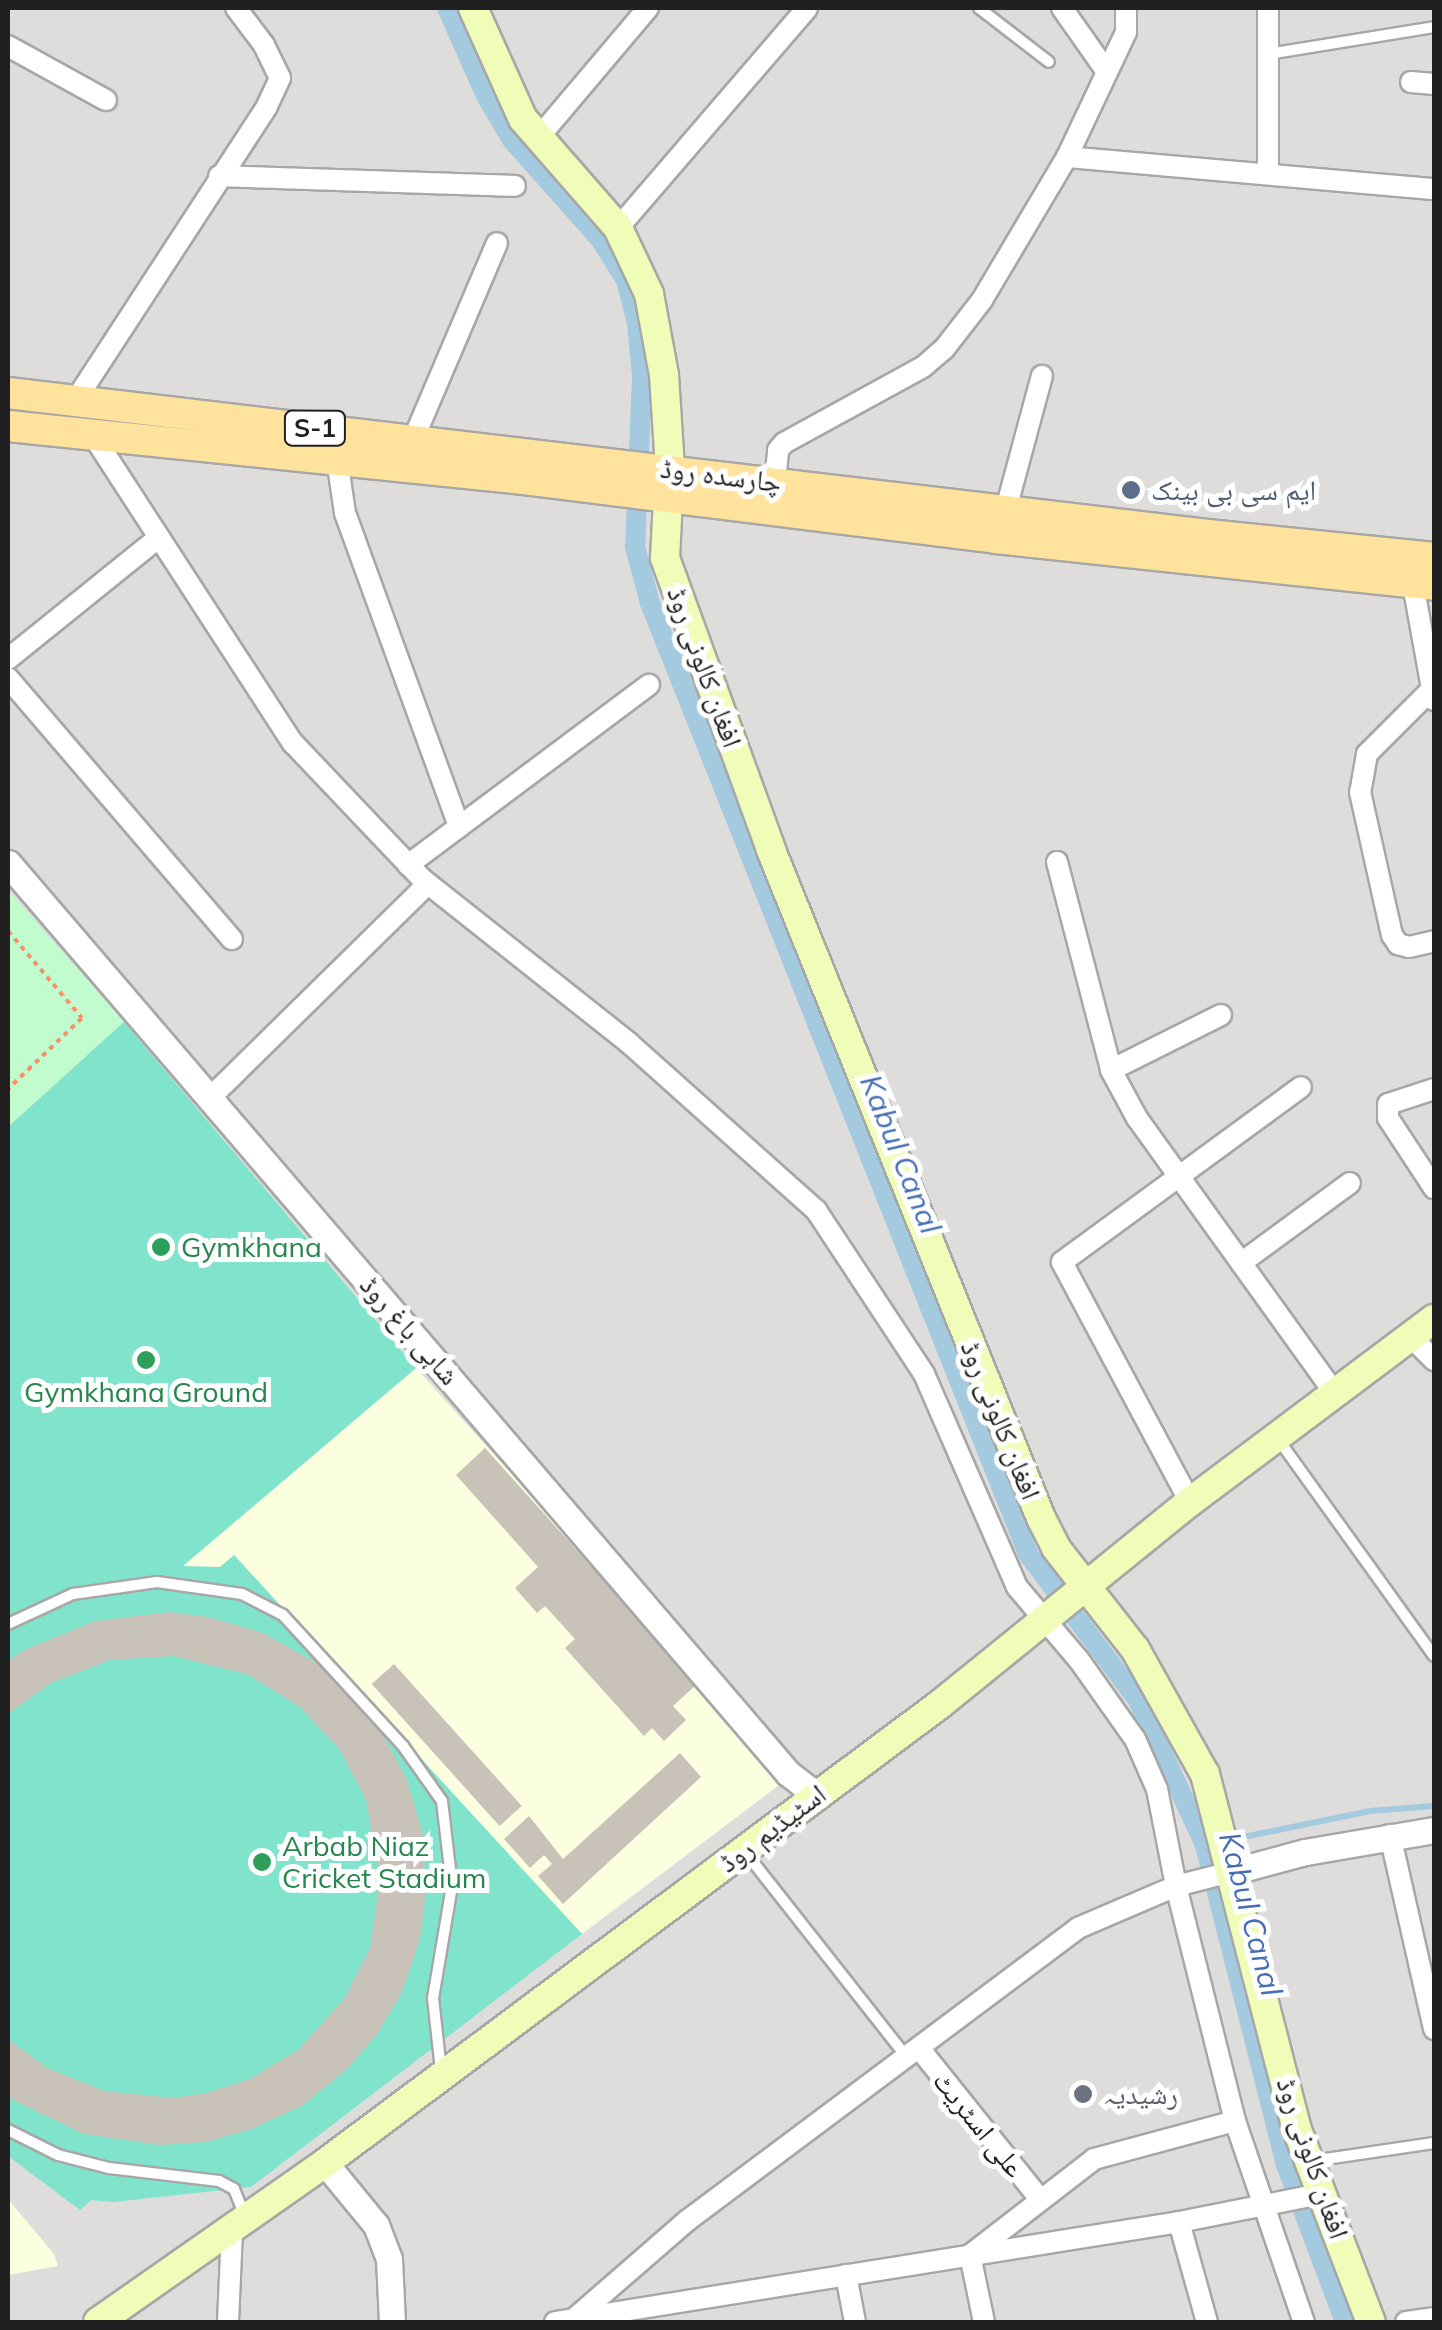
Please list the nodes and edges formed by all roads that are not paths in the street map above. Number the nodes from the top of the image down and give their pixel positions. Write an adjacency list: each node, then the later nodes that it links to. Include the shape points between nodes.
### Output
1 (236, 8): 20 (street, via 280,78)
2 (473, 8): 17 (main road, via 502,81)
3 (648, 8): 17 (street)
4 (807, 8): 23 (street)
5 (978, 8): 12 (lane)
6 (1062, 8): 13 (street)
7 (1126, 8): 13 (street, via 1126,32)
8 (1268, 8): 11 (street)
9 (1434, 28): 11 (lane)
10 (8, 46): 16 (street)
11 (1268, 54): 19 (street)
12 (1049, 62)
13 (1108, 72): 18 (street)
14 (1412, 82): 15 (street)
15 (1434, 84)
16 (106, 100)
17 (538, 137): 23 (main road)
18 (1067, 157): 19 (street); 33 (street, via 982,300 944,349 784,444)
19 (1268, 174): 22 (street)
20 (219, 176): 21 (street); 27 (street)
21 (515, 186)
22 (1434, 189)
23 (618, 228): 32 (main road, via 649,294 664,375)
24 (497, 243): 30 (street)
25 (1042, 376): 35 (street)
26 (8, 393): 27 (main road, چارسدہ روڈ / S-1)
27 (77, 398): 30 (main road, چارسدہ روڈ / S-1)
28 (8, 426): 29 (main road, چارسدہ روڈ / S-1)
29 (92, 434): 31 (main road, چارسدہ روڈ / S-1); 36 (street)
30 (413, 440): 32 (main road, چارسدہ روڈ / S-1)
31 (337, 459): 32 (main road, چارسدہ روڈ / S-1); 42 (street, via 345,512)
32 (640, 472): 33 (main road, چارسدہ روڈ); 34 (main road, چارسدہ روڈ)
33 (775, 481): 35 (main road, چارسدہ روڈ)
34 (660, 498): 37 (main road, چارسدہ روڈ); 64 (main road, افغان کالونی روڈ, via 665,558 771,850 1041,1518)
35 (1006, 509): 37 (main road, چارسدہ روڈ)
36 (159, 536): 38 (street); 45 (street, via 293,743)
37 (1424, 571): 41 (street)
38 (8, 659)
39 (8, 678): 47 (street)
40 (649, 685): 42 (street)
41 (1433, 695): 48 (street, via 1366,754 1360,792 1392,935 1409,946)
42 (459, 827): 45 (street)
43 (1057, 862): 50 (street)
44 (8, 863): 53 (street, شاہی باغ روڈ)
45 (408, 864): 46 (street)
46 (428, 884): 53 (street); 65 (street, via 629,1043 816,1210 924,1374 1017,1587)
47 (232, 939)
48 (1434, 941)
49 (1221, 1015): 50 (street)
50 (1111, 1070): 54 (street)
51 (1301, 1086): 54 (street)
52 (1434, 1089): 56 (street, via 1388,1104 1388,1118)
53 (211, 1098): 70 (street, شاہی باغ روڈ, via 788,1773)
54 (1179, 1177): 57 (street); 63 (street, via 1062,1262)
55 (1350, 1183): 57 (street)
56 (1434, 1188)
57 (1240, 1263): 61 (street)
58 (1434, 1319): 59 (main road, اسٹیڈیم روڈ)
59 (1411, 1337): 60 (street); 61 (main road, اسٹیڈیم روڈ)
60 (1434, 1360)
61 (1336, 1395): 62 (main road, اسٹیڈیم روڈ)
62 (1278, 1438): 63 (main road, اسٹیڈیم روڈ); 68 (lane)
63 (1190, 1502): 64 (main road, اسٹیڈیم روڈ)
64 (1086, 1588): 65 (main road, اسٹیڈیم روڈ); 74 (main road, افغان کالونی روڈ, via 1168,1702 1206,1774)
65 (1046, 1618): 70 (main road, اسٹیڈیم روڈ); 75 (street, via 1135,1739 1157,1789)
66 (8, 1624): 78 (lane, via 73,1594 158,1582 242,1594 283,1615 404,1746 442,1801 452,1886 433,1998)
67 (1434, 1631): 68 (lane)
68 (1423, 1640): 69 (lane)
69 (1434, 1656)
70 (815, 1794): 73 (main road, اسٹیڈیم روڈ)
71 (1434, 1830): 72 (street)
72 (1390, 1835): 74 (street); 76 (street)
73 (743, 1850): 77 (lane); 78 (main road, اسٹیڈیم روڈ)
74 (1227, 1871): 75 (street); 82 (main road, افغان کالونی روڈ)
75 (1181, 1885): 77 (street, via 1078,1928); 79 (street)
76 (1433, 2019)
77 (912, 2052): 85 (street, علی اسٹریٹ); 93 (street)
78 (442, 2077): 83 (main road, اسٹیڈیم روڈ)
79 (1235, 2120): 85 (street, via 1094,2159); 86 (street)
80 (8, 2130): 88 (lane, via 58,2155 109,2168 219,2181 234,2189)
81 (1434, 2143): 82 (lane)
82 (1311, 2161): 84 (main road, افغان کالونی روڈ)
83 (325, 2162): 88 (main road, اسٹیڈیم روڈ); 96 (street, via 376,2225 390,2259)
84 (1322, 2194): 86 (street); 101 (main road, افغان کالونی روڈ)
85 (1040, 2199): 89 (street)
86 (1268, 2205): 87 (street); 100 (street)
87 (1178, 2222): 89 (street); 99 (street)
88 (239, 2224): 94 (main road, اسٹیڈیم روڈ); 95 (street)
89 (970, 2255): 90 (street); 98 (street)
90 (846, 2276): 91 (street); 97 (street)
91 (617, 2316): 93 (street)
92 (1434, 2318): 102 (street)
93 (564, 2321)
94 (98, 2322)
95 (228, 2322)
96 (392, 2322)
97 (855, 2322)
98 (984, 2322)
99 (1207, 2322)
100 (1304, 2322)
101 (1371, 2322)
102 (1406, 2322)

